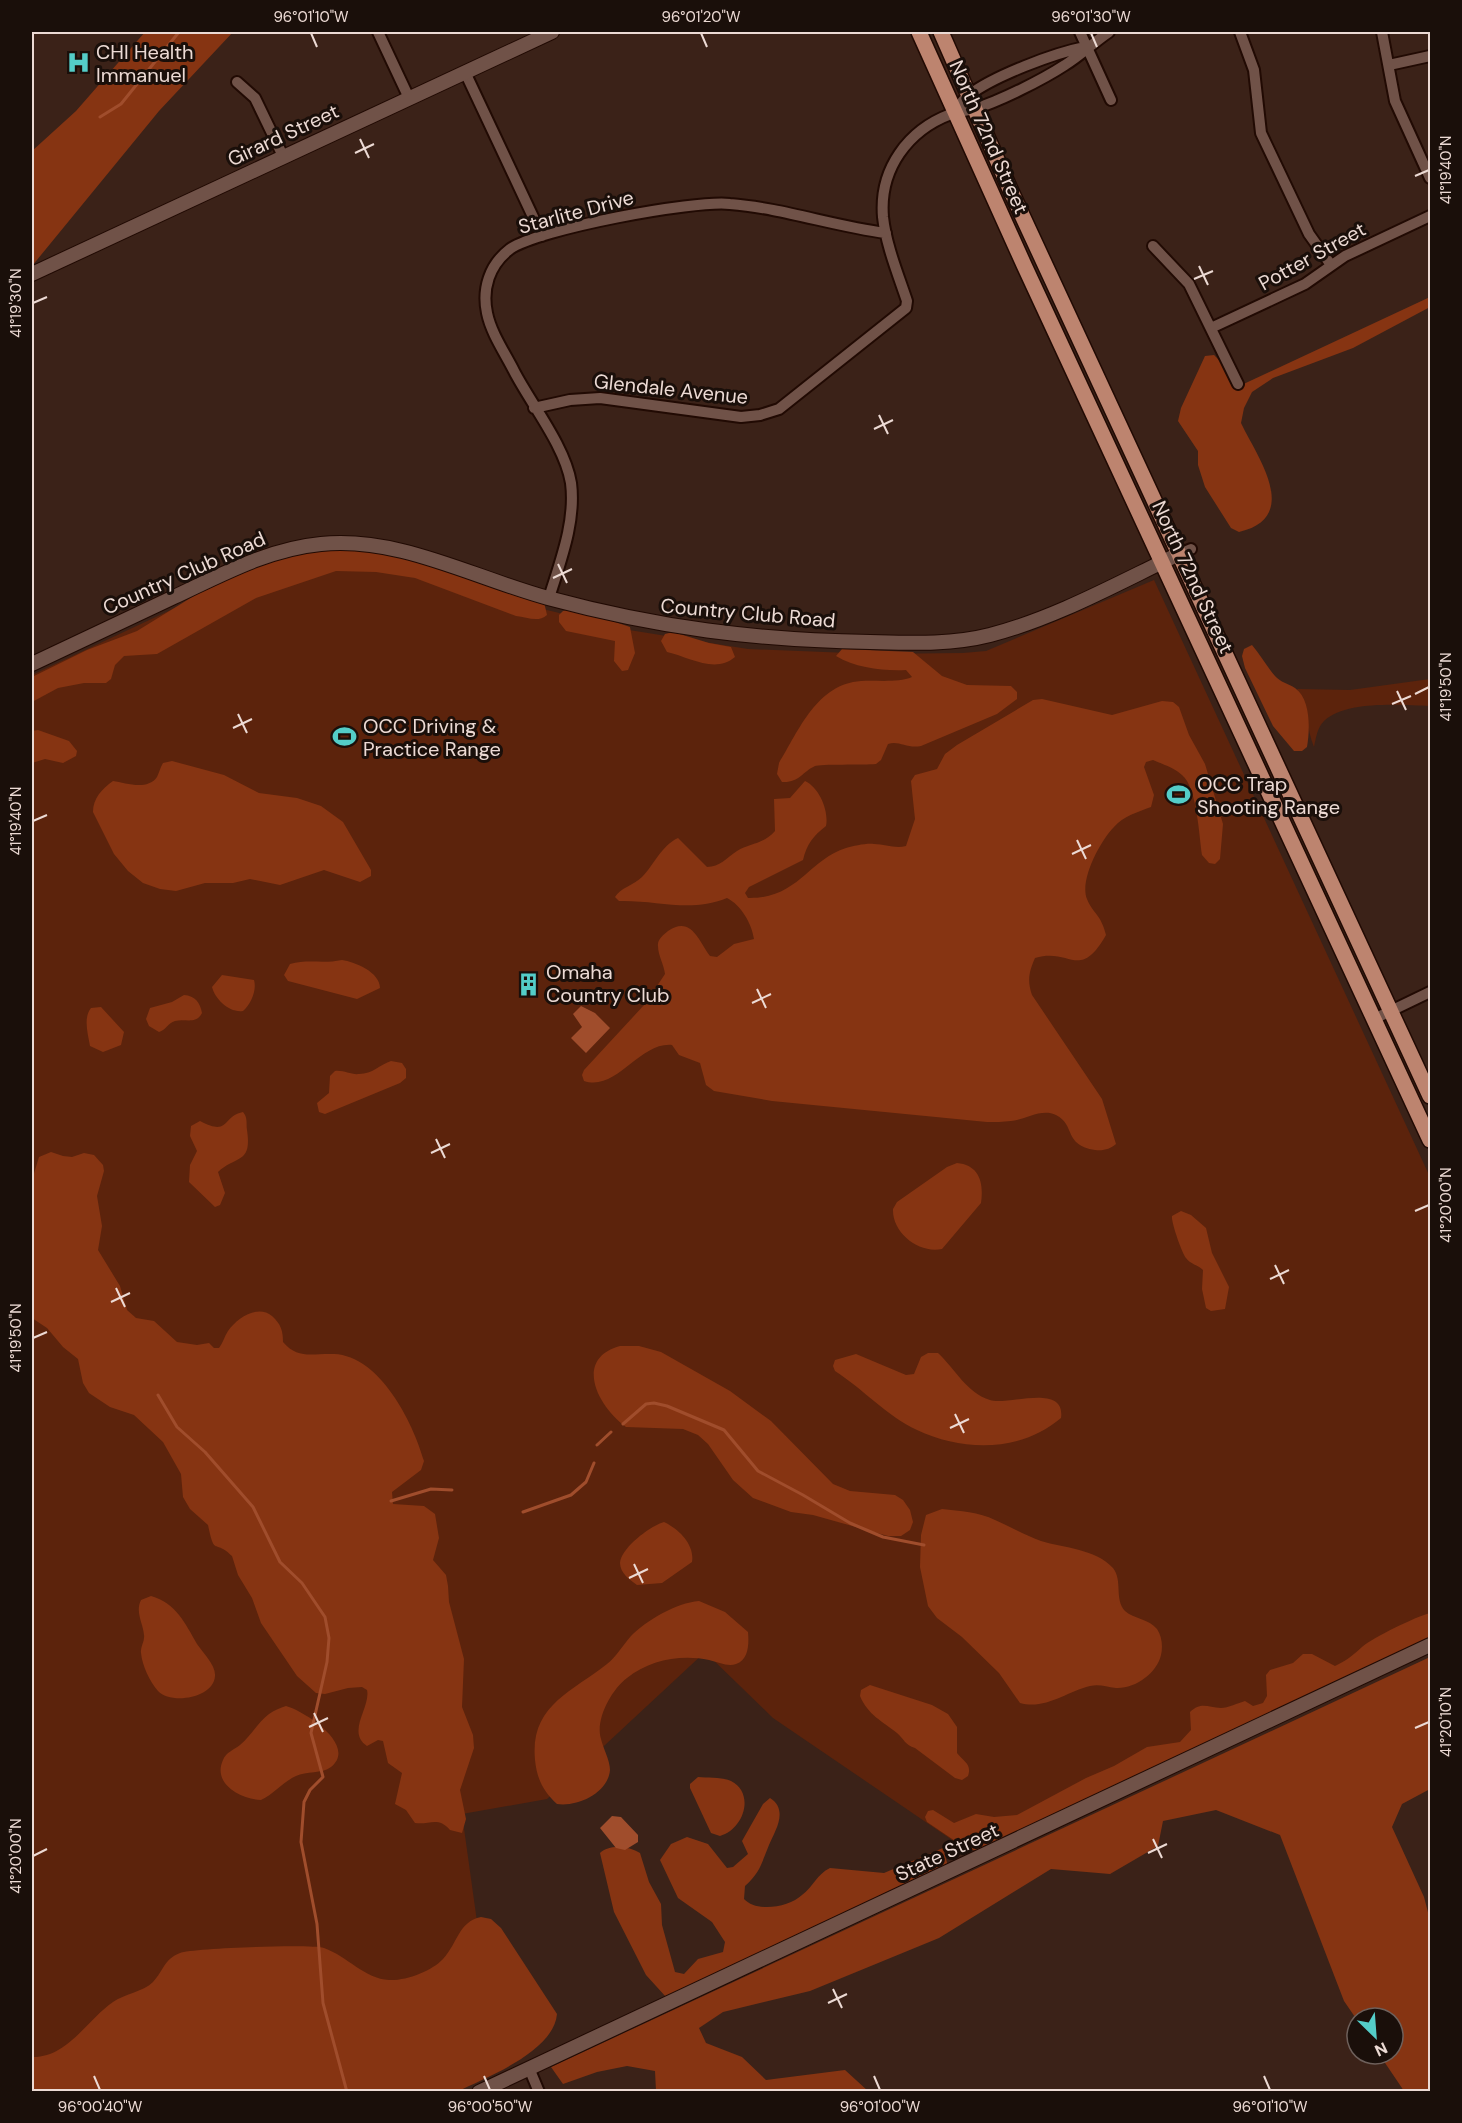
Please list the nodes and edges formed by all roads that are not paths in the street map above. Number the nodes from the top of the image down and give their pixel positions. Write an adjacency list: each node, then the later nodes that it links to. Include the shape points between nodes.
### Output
1 (552, 32): 12 (street, Girard Street)
2 (919, 32): 17 (main road, North 72nd Street)
3 (941, 32): 16 (main road, North 72nd Street)
4 (1080, 32): 9 (street)
5 (1109, 32): 9 (street)
6 (1240, 32): 24 (street, via 1254,70 1261,133 1309,234)
7 (1383, 32): 11 (street)
8 (380, 34): 14 (street)
9 (1087, 47): 15 (street); 16 (street, via 1045,58); 16 (street, via 1053,72)
10 (1431, 56): 11 (street)
11 (1389, 65): 19 (street, via 1398,110)
12 (465, 72): 14 (street, Girard Street); 22 (street)
13 (237, 81): 18 (street, via 255,98)
14 (409, 98): 18 (street, Girard Street)
15 (1111, 100)
16 (971, 102): 17 (street); 29 (main road, North 72nd Street)
17 (954, 113): 21 (street, via 919,131 895,159 885,189); 30 (main road, North 72nd Street)
18 (283, 156): 25 (street, Girard Street)
19 (1431, 178)
20 (1431, 216): 24 (street, Potter Street)
21 (886, 233): 22 (street, Starlite Drive, via 761,208 713,203 646,212); 28 (street, Glendale Avenue, via 907,301 904,311 845,354 792,400 766,414 729,416 600,398)
22 (543, 236): 28 (street, Starlite Drive, via 510,249 497,262 484,296 491,326)
23 (1153, 246): 26 (street, via 1184,277)
24 (1331, 265): 26 (street, Potter Street, via 1305,284)
25 (32, 274)
26 (1211, 328): 27 (street)
27 (1238, 384)
28 (534, 408): 31 (street, Starlite Drive, via 561,456 571,493 571,516)
29 (1185, 552): 30 (street, Country Club Road); 34 (main road, North 72nd Street)
30 (1162, 562): 31 (street, Country Club Road, via 1034,620 991,635 947,642 836,641 717,633 650,623); 35 (main road, North 72nd Street)
31 (549, 598): 32 (street, Country Club Road, via 390,548 362,543 321,544 294,548 234,568)
32 (32, 664)
33 (1431, 992): 34 (street)
34 (1391, 1011): 35 (street); 36 (main road, North 72nd Street)
35 (1374, 1018): 37 (main road, North 72nd Street)
36 (1431, 1096)
37 (1431, 1140)
38 (1431, 1645): 39 (street, State Street)
39 (530, 2068): 40 (street, State Street); 41 (street)
40 (479, 2091)
41 (539, 2091)

